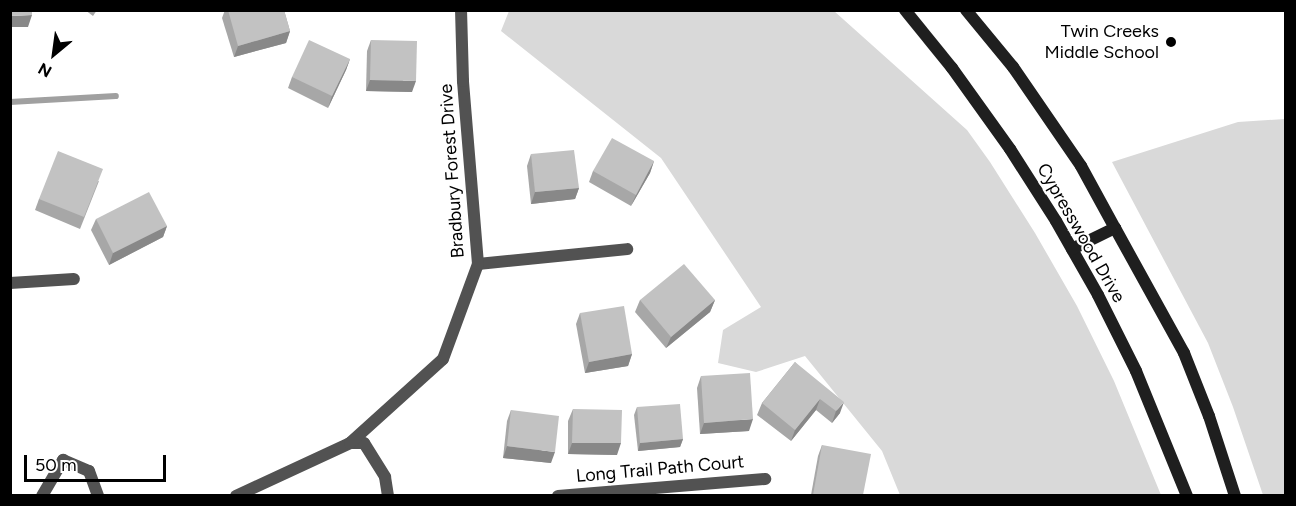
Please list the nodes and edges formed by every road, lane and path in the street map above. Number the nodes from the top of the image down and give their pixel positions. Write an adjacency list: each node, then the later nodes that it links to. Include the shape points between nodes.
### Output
1 (461, 10): 7 (street, Bradbury Forest Drive)
2 (905, 10): 6 (main road, Cypresswood Drive, via 1010,149)
3 (966, 10): 4 (main road, Cypresswood Drive, via 1013,67 1081,166)
4 (1115, 228): 6 (main road); 18 (main road, Cypresswood Drive, via 1184,354)
5 (627, 249): 7 (street)
6 (1072, 249): 17 (main road, Cypresswood Drive, via 1136,371)
7 (478, 264): 10 (street, Bradbury Forest Drive, via 443,359)
8 (74, 279): 9 (street)
9 (10, 283)
10 (350, 443): 14 (street, Bradbury Forest Drive); 15 (street, via 364,443 385,477)
11 (765, 479): 16 (street, Long Trail Path Court)
12 (42, 495): 13 (street, via 63,460 89,471)
13 (98, 495)
14 (236, 495)
15 (388, 495)
16 (558, 495)
17 (1187, 495)
18 (1235, 495)

